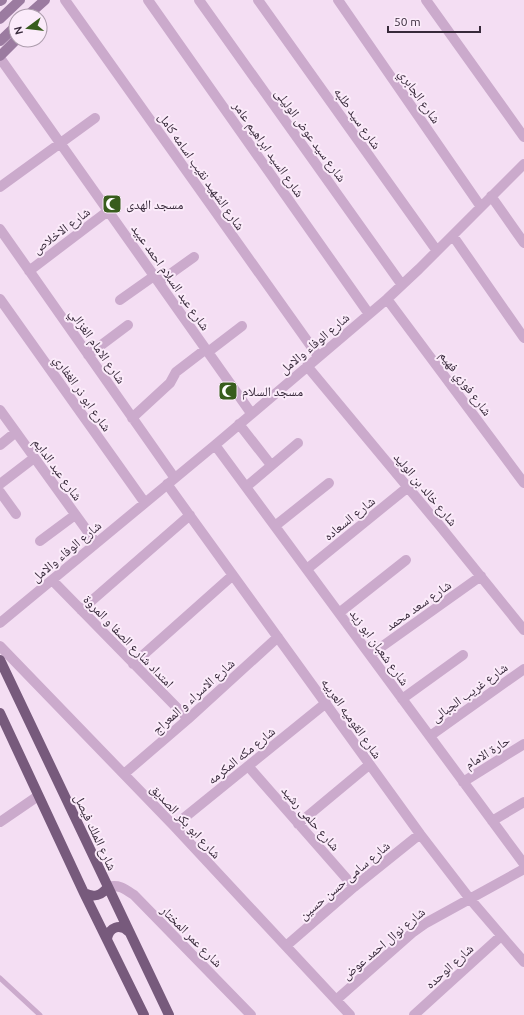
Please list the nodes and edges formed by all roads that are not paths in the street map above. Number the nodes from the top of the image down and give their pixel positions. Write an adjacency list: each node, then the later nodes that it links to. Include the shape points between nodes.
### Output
1 (20, 0): 10 (main road)
2 (45, 0): 9 (main road)
3 (65, 0): 40 (street, شارع الشهيد نقيب اسامه كامل)
4 (148, 0): 34 (street, شارع السيد ابراهيم عامر)
5 (199, 0): 30 (street, شارع سيد عوض الوليلى)
6 (258, 0): 26 (street, شارع سيد طلبه)
7 (338, 0): 21 (street, شارع الجابري)
8 (426, 0): 16 (street)
9 (36, 8)
10 (0, 19)
11 (8, 34): 12 (main road)
12 (0, 41)
13 (8, 48): 14 (main road)
14 (0, 57): 17 (street, شارع عبد السلام احمد عبيد)
15 (95, 118): 17 (street)
16 (524, 137)
17 (61, 144): 19 (street); 22 (street, شارع عبد السلام احمد عبيد)
18 (524, 164): 20 (street, شارع الوفاء والامل)
19 (0, 187)
20 (491, 196): 21 (street, شارع الوفاء والامل); 25 (street)
21 (481, 207): 24 (street, شارع الوفاء والامل)
22 (108, 211): 28 (street, شارع الاخلاص); 29 (street, شارع عبد السلام احمد عبيد)
23 (0, 229): 28 (street, شارع الامام الغزالي)
24 (453, 236): 26 (street, شارع الوفاء والامل); 37 (street)
25 (524, 243)
26 (436, 251): 30 (street, شارع الوفاء والامل)
27 (194, 257): 29 (street)
28 (29, 270): 39 (street, شارع الامام الغزالي)
29 (156, 279): 33 (street); 38 (street, شارع عبد السلام احمد عبيد)
30 (402, 285): 32 (street, شارع الوفاء والامل)
31 (0, 299): 59 (street, شارع ابو ذر الغفاري)
32 (387, 299): 34 (street, شارع الوفاء والامل); 54 (street, شارع فوزي فهيم)
33 (120, 300)
34 (369, 314): 40 (street, شارع الوفاء والامل)
35 (128, 325): 39 (street)
36 (242, 326): 38 (street)
37 (524, 338)
38 (207, 350): 43 (street, شارع عبد السلام احمد عبيد); 44 (street, via 176,372 170,383)
39 (88, 355): 44 (street, شارع الامام الغزالي)
40 (318, 356): 41 (street, شارع الوفاء والامل)
41 (307, 366): 43 (street, شارع الوفاء والامل); 57 (street, شارع خالد بن الوليد)
42 (0, 410): 46 (street, شارع عبد الدايم)
43 (251, 413): 45 (street, شارع الوفاء والامل)
44 (132, 418): 52 (street, شارع الامام الغزالي)
45 (239, 424): 49 (street, شارع الوفاء والامل); 51 (street)
46 (16, 432): 48 (street); 50 (street, شارع عبد الدايم)
47 (298, 443): 51 (street)
48 (0, 445)
49 (215, 445): 52 (street, شارع الوفاء والامل); 56 (street, شارع شعبان ابو زيد)
50 (34, 458): 55 (street); 61 (street, شارع عبد الدايم)
51 (271, 465): 56 (street)
52 (171, 480): 59 (street, شارع الوفاء والامل); 62 (street, شارع القوميه العربيه)
53 (329, 483): 63 (street)
54 (524, 483)
55 (0, 484)
56 (246, 487): 63 (street, شارع شعبان ابو زيد)
57 (408, 487): 67 (street, شارع السعاده); 69 (street, شارع خالد بن الوليد)
58 (0, 492): 60 (street)
59 (145, 503): 65 (street, شارع الوفاء والامل)
60 (16, 514)
61 (75, 515): 64 (street); 65 (street, شارع عبد الدايم)
62 (190, 515): 68 (street, شارع القوميه العربيه); 71 (street)
63 (275, 526): 67 (street, شارع شعبان ابو زيد)
64 (40, 541)
65 (96, 543): 70 (street, شارع الوفاء والامل)
66 (406, 560): 72 (street)
67 (307, 569): 72 (street, شارع شعبان ابو زيد)
68 (234, 575): 75 (street, شارع القوميه العربيه); 80 (street)
69 (481, 576): 74 (street, شارع خالد بن الوليد); 77 (street, شارع سعد محمد)
70 (52, 580): 71 (street, امتداد شارع الصفا و المروة); 73 (street, شارع الوفاء والامل)
71 (81, 610): 80 (street, امتداد شارع الصفا و المروة)
72 (339, 613): 77 (street, شارع شعبان ابو زيد)
73 (0, 623)
74 (524, 630)
75 (278, 637): 83 (street, شارع القوميه العربيه); 85 (street, شارع الاسراء و المعراج)
76 (0, 646): 90 (street, شارع ابو بكر الصديق)
77 (370, 655): 82 (street, شارع شعبان ابو زيد)
78 (463, 655): 82 (street)
79 (0, 660): 101 (main road, شارع الملك فيصل)
80 (133, 664): 85 (street, امتداد شارع الصفا و المروة)
81 (524, 669): 86 (street, شارع غريب الجبالى)
82 (402, 699): 86 (street, شارع شعبان ابو زيد)
83 (326, 703): 88 (street, شارع القوميه العربيه); 89 (street, شارع مكه المكرمه)
84 (0, 713): 92 (main road)
85 (188, 719): 90 (street, شارع الاسراء و المعراج)
86 (430, 736): 91 (street, شارع شعبان ابو زيد)
87 (524, 744): 91 (street, حارة الامام)
88 (370, 765): 96 (street); 98 (street, شارع القوميه العربيه)
89 (248, 766): 96 (street, شارع حلمى رشيد); 97 (street, شارع مكه المكرمه)
90 (124, 774): 97 (street, شارع ابو بكر الصديق)
91 (464, 782): 94 (street, شارع شعبان ابو زيد)
92 (38, 796): 95 (street); 103 (main road)
93 (524, 802): 94 (street)
94 (492, 821): 99 (street, شارع شعبان ابو زيد)
95 (0, 822)
96 (298, 824): 102 (street, شارع حلمى رشيد)
97 (174, 826): 108 (street, شارع ابو بكر الصديق)
98 (420, 834): 102 (street, شارع سامى حسن حسين); 104 (street, شارع القوميه العربيه)
99 (524, 864)
100 (524, 869): 104 (street, شارع نوال احمد عوض)
101 (108, 887): 103 (main road, via 104,893 97,896); 105 (main road, شارع الملك فيصل); 115 (street, شارع عمر المختار, via 118,886 134,895)
102 (354, 887): 108 (street, شارع سامى حسن حسين)
103 (84, 894): 107 (main road)
104 (470, 899): 106 (street, شارع القوميه العربيه); 111 (street, شارع نوال احمد عوض, via 438,915 412,933)
105 (129, 932): 107 (main road, via 120,926 115,927); 114 (main road, شارع الملك فيصل)
106 (501, 936): 109 (street, شارع القوميه العربيه); 117 (street, شارع الوحده)
107 (107, 939): 113 (main road)
108 (286, 946): 111 (street, شارع ابو بكر الصديق)
109 (524, 962)
110 (0, 978): 112 (lane)
111 (336, 1000): 116 (street, شارع ابو بكر الصديق)
112 (40, 1015)
113 (144, 1015)
114 (169, 1015)
115 (251, 1015)
116 (350, 1015)
117 (414, 1015)

